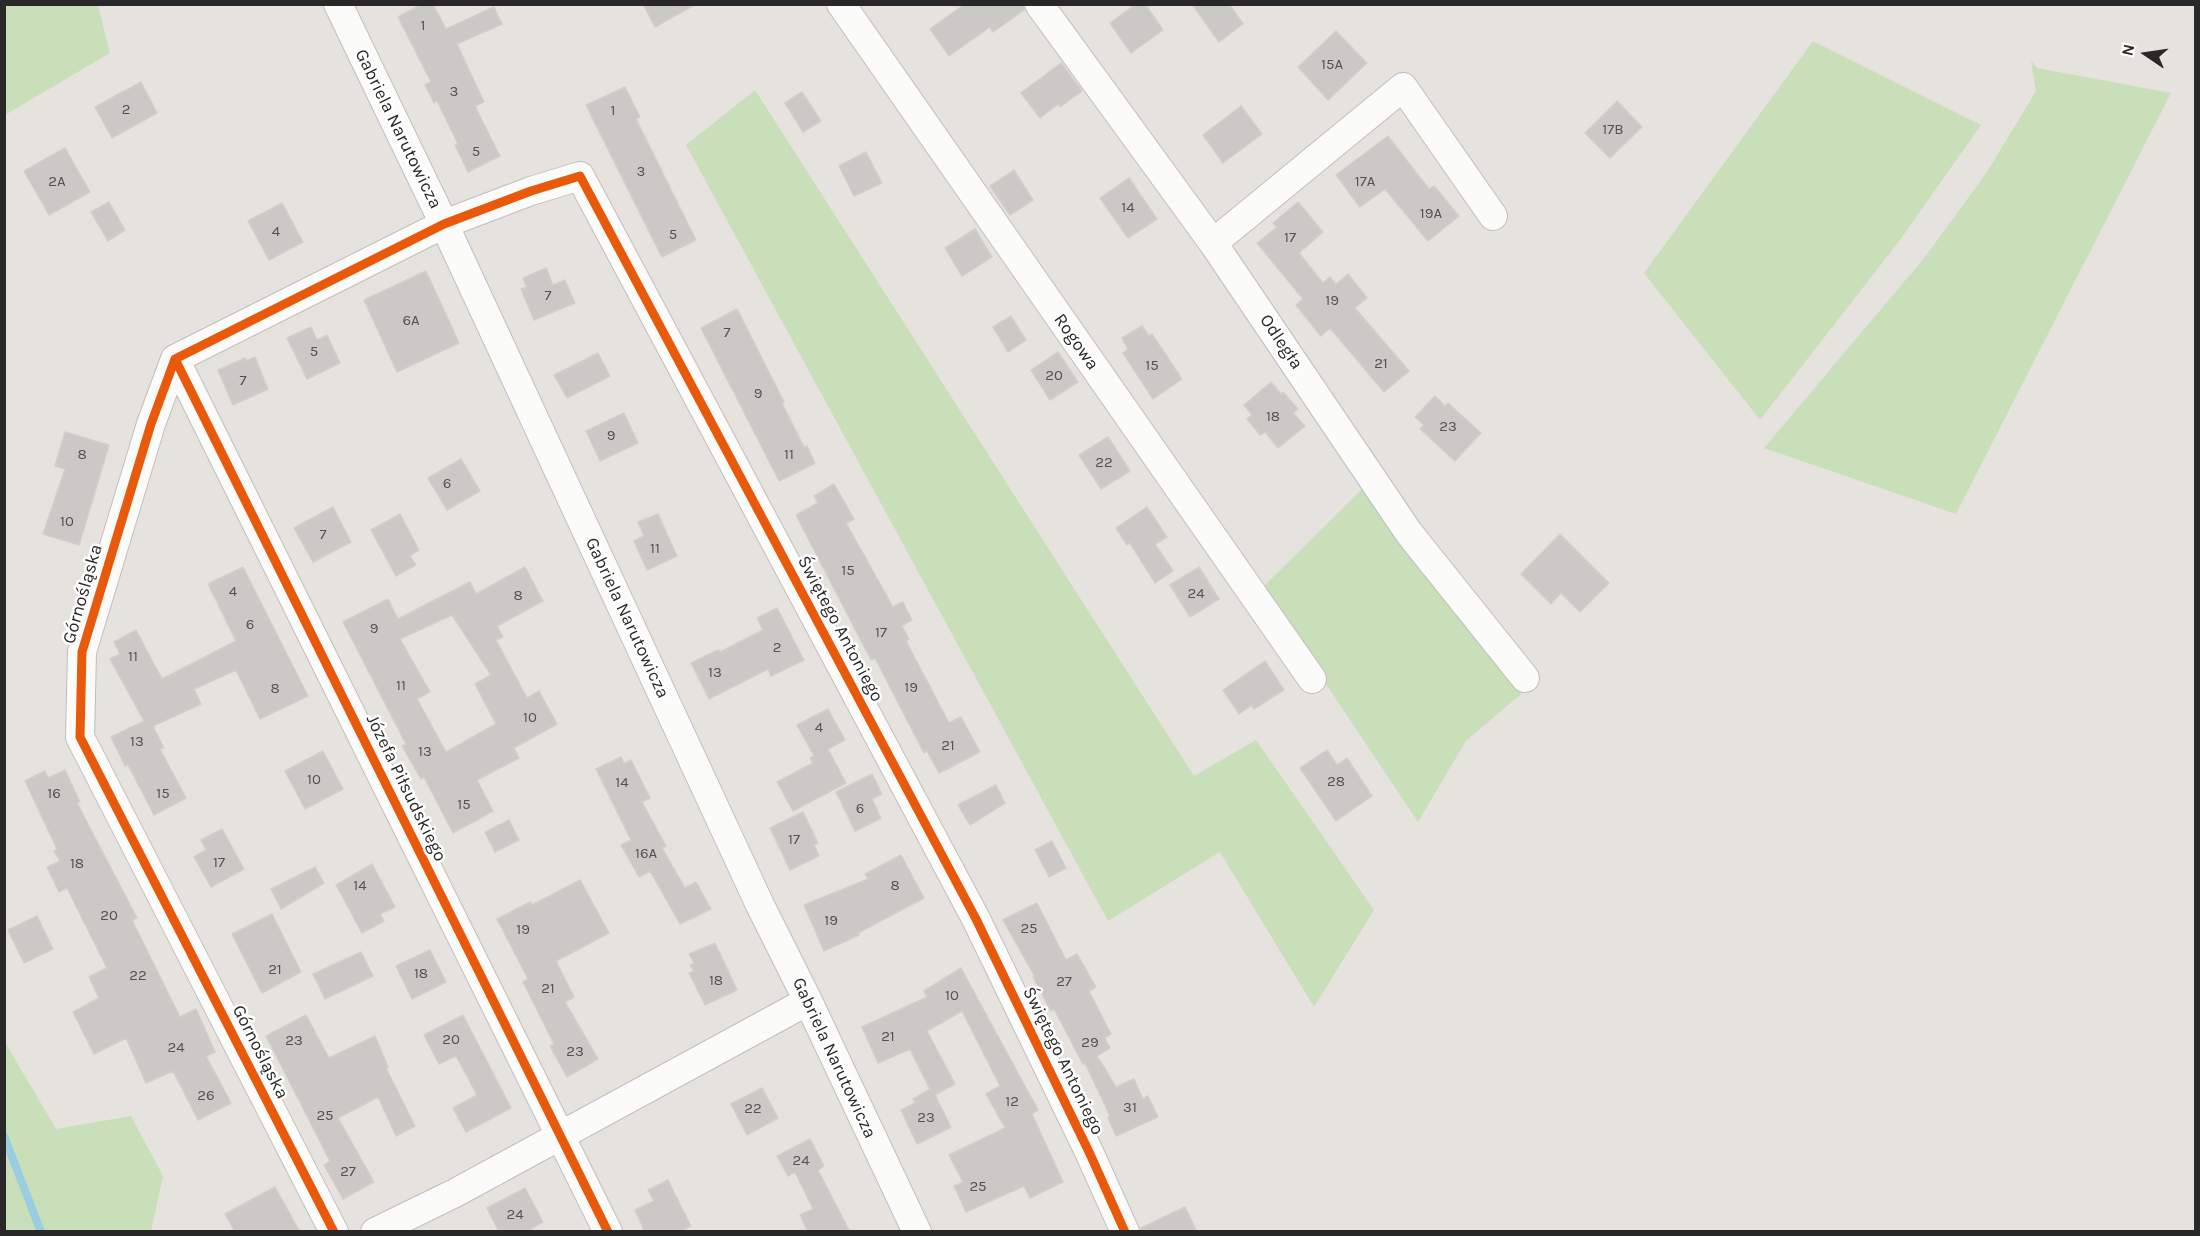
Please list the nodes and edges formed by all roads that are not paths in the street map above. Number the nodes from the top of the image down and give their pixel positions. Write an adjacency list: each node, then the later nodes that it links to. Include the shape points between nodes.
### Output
1 (338, 4): 5 (street, Gabriela Narutowicza)
2 (841, 4): 9 (street, Rogowa)
3 (1040, 4): 6 (street, Odległa)
4 (1493, 216): 6 (street, via 1403,87)
5 (444, 224): 7 (street); 10 (street, Gabriela Narutowicza); 16 (street, Świętego Antoniego, via 580,176 976,919)
6 (1213, 243): 8 (street, Odległa, via 1409,533)
7 (175, 359): 11 (street, Józefa Piłsudskiego); 12 (street, Górnośląska, via 151,424 82,652 80,737)
8 (1525, 678)
9 (1312, 679)
10 (808, 1001): 11 (street); 15 (street, Gabriela Narutowicza)
11 (560, 1136): 13 (street); 14 (street, Józefa Piłsudskiego)
12 (334, 1232)
13 (375, 1232)
14 (608, 1232)
15 (917, 1232)
16 (1125, 1232)

